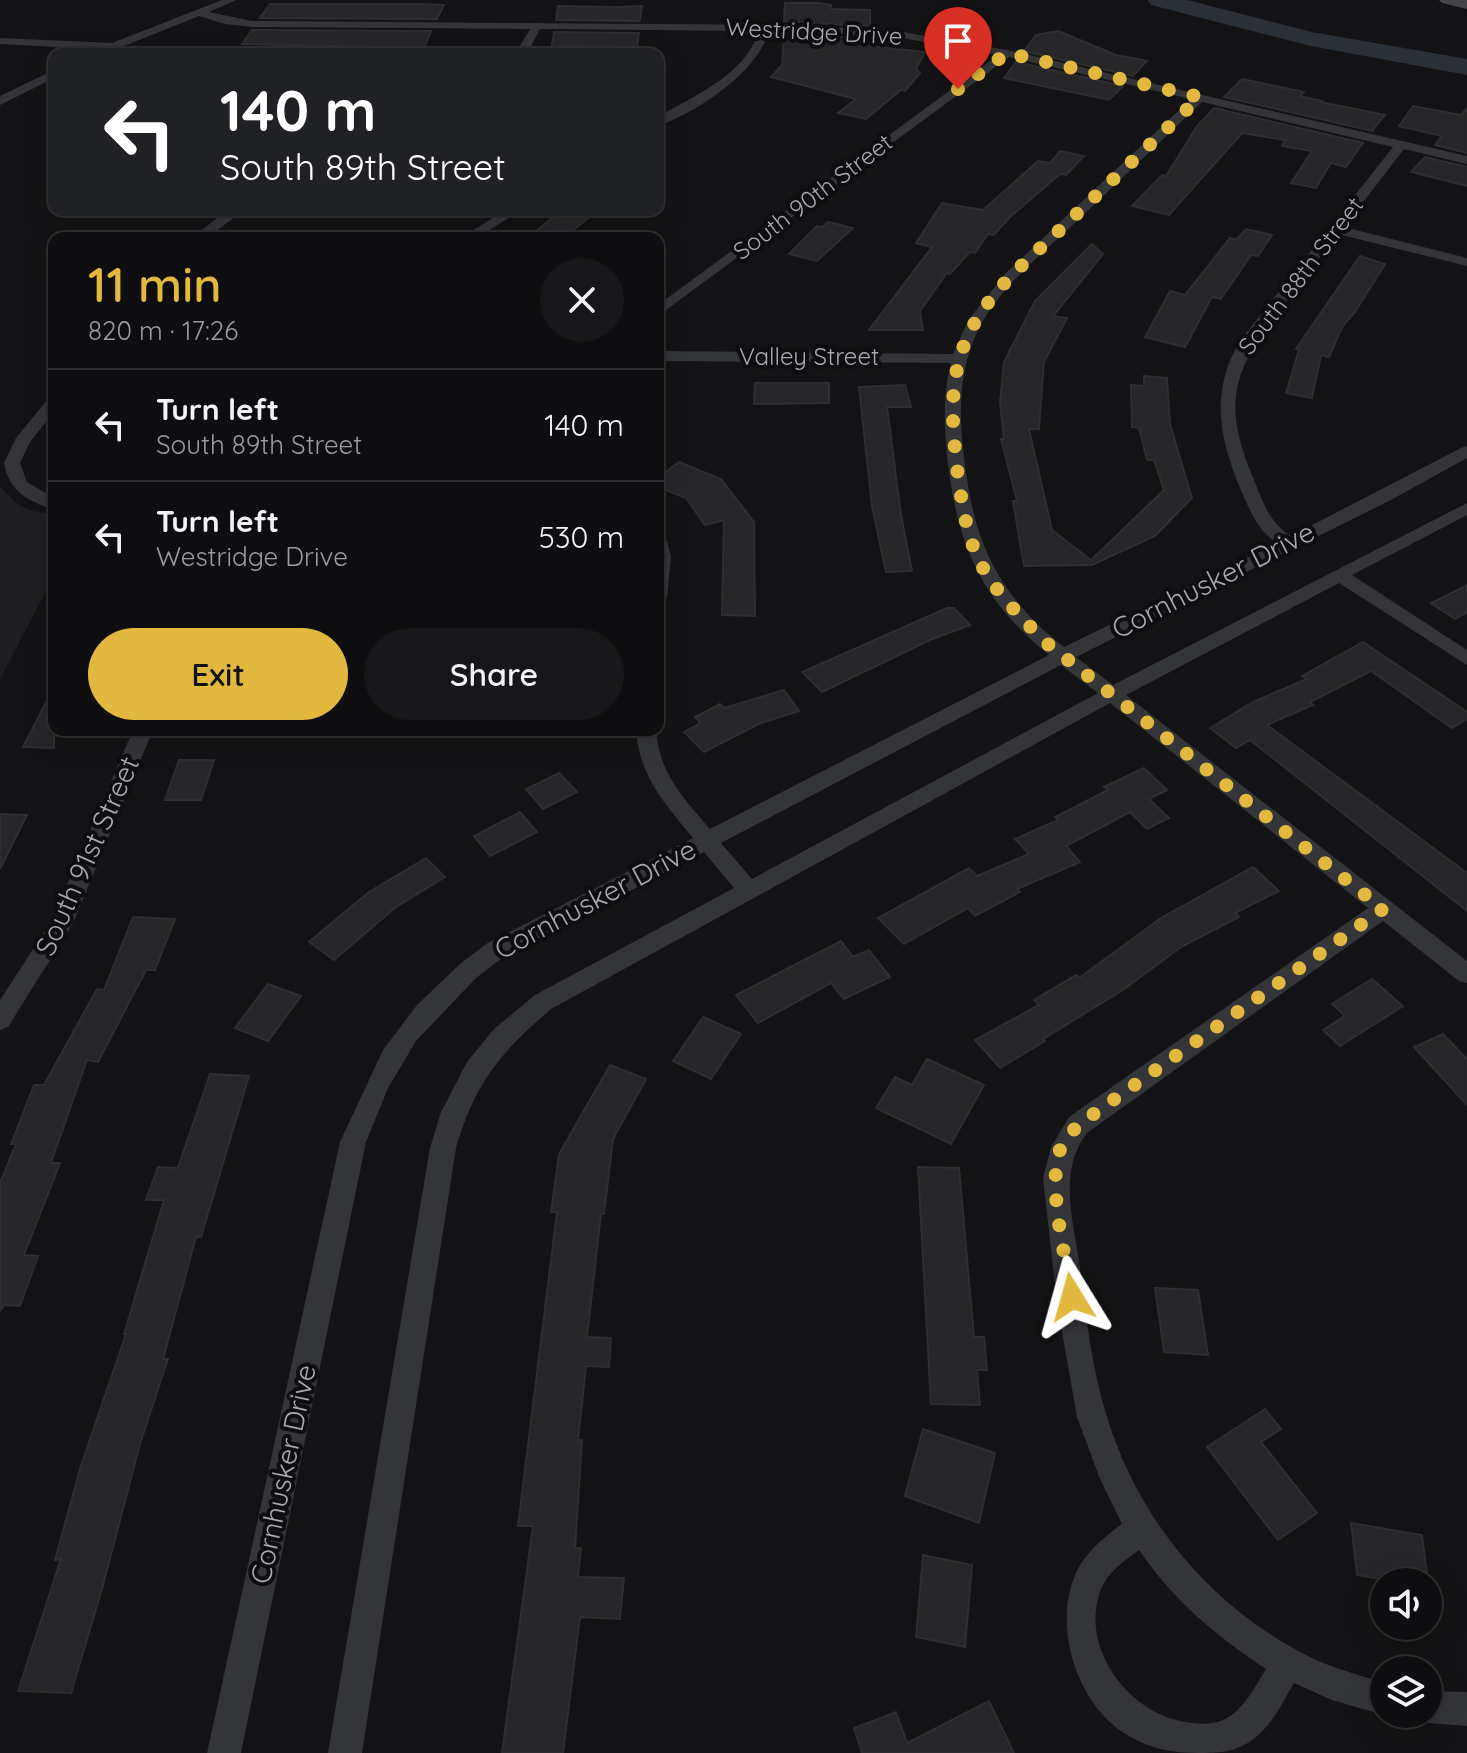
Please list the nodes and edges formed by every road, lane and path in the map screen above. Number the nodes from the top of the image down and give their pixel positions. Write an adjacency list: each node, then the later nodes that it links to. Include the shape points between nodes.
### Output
1 (231, 0): 4 (street)
2 (1447, 0): 3 (main road)
3 (1467, 4)
4 (197, 12): 5 (street, Westridge Drive, via 252,24); 8 (street)
5 (537, 26): 6 (street, Westridge Drive); 10 (street)
6 (765, 28): 11 (street, Westridge Drive, via 891,33); 15 (street, via 759,49 744,68)
7 (0, 41): 8 (street)
8 (111, 46): 9 (street)
9 (107, 48)
10 (524, 48)
11 (1007, 53): 13 (street, Westridge Drive); 24 (street, South 90th Street)
12 (48, 76): 14 (street)
13 (1200, 97): 16 (street, Westridge Drive); 26 (street, via 1010,278 976,319)
14 (0, 101)
15 (664, 118)
16 (1401, 145): 17 (street, Westridge Drive); 20 (street, South 88th Street)
17 (1467, 160)
18 (229, 216): 21 (street)
19 (504, 216): 22 (street)
20 (1335, 229): 23 (street); 31 (street, South 88th Street, via 1245,344 1225,394 1228,430 1262,519)
21 (206, 232)
22 (478, 232)
23 (1467, 262)
24 (664, 308)
25 (664, 356): 26 (street, Valley Street)
26 (960, 359): 33 (street, via 952,424 969,543 1005,601)
27 (48, 410): 29 (street, via 14,456 13,476 18,485)
28 (1467, 451): 31 (street, Cornhusker Drive)
29 (48, 502)
30 (1467, 508): 32 (street, Cornhusker Drive)
31 (1288, 542): 33 (street, Cornhusker Drive)
32 (1338, 574): 34 (street); 35 (street, Cornhusker Drive)
33 (1063, 656): 35 (street); 38 (street, Cornhusker Drive)
34 (1467, 659)
35 (1112, 694): 39 (street, Cornhusker Drive); 40 (street)
36 (140, 736): 42 (street, South 91st Street, via 62,923)
37 (646, 736): 38 (street, via 654,772)
38 (705, 841): 39 (street); 48 (street, Cornhusker Drive, via 494,951 439,995 385,1065 353,1142)
39 (748, 890): 49 (street, Cornhusker Drive, via 543,1002 503,1036 465,1088 443,1148)
40 (1383, 909): 41 (street); 43 (street, via 1078,1125 1062,1144 1056,1188 1084,1378 1106,1455)
41 (1467, 974)
42 (0, 1020)
43 (1140, 1530): 44 (street, via 1194,1594 1242,1636); 44 (street, via 1100,1561 1085,1588 1080,1623 1089,1660 1107,1694 1134,1721 1201,1742 1235,1733 1259,1710)
44 (1287, 1664): 45 (street, via 1331,1685)
45 (1370, 1695)
46 (1442, 1708): 47 (street)
47 (1467, 1709)
48 (224, 1753)
49 (345, 1753)

